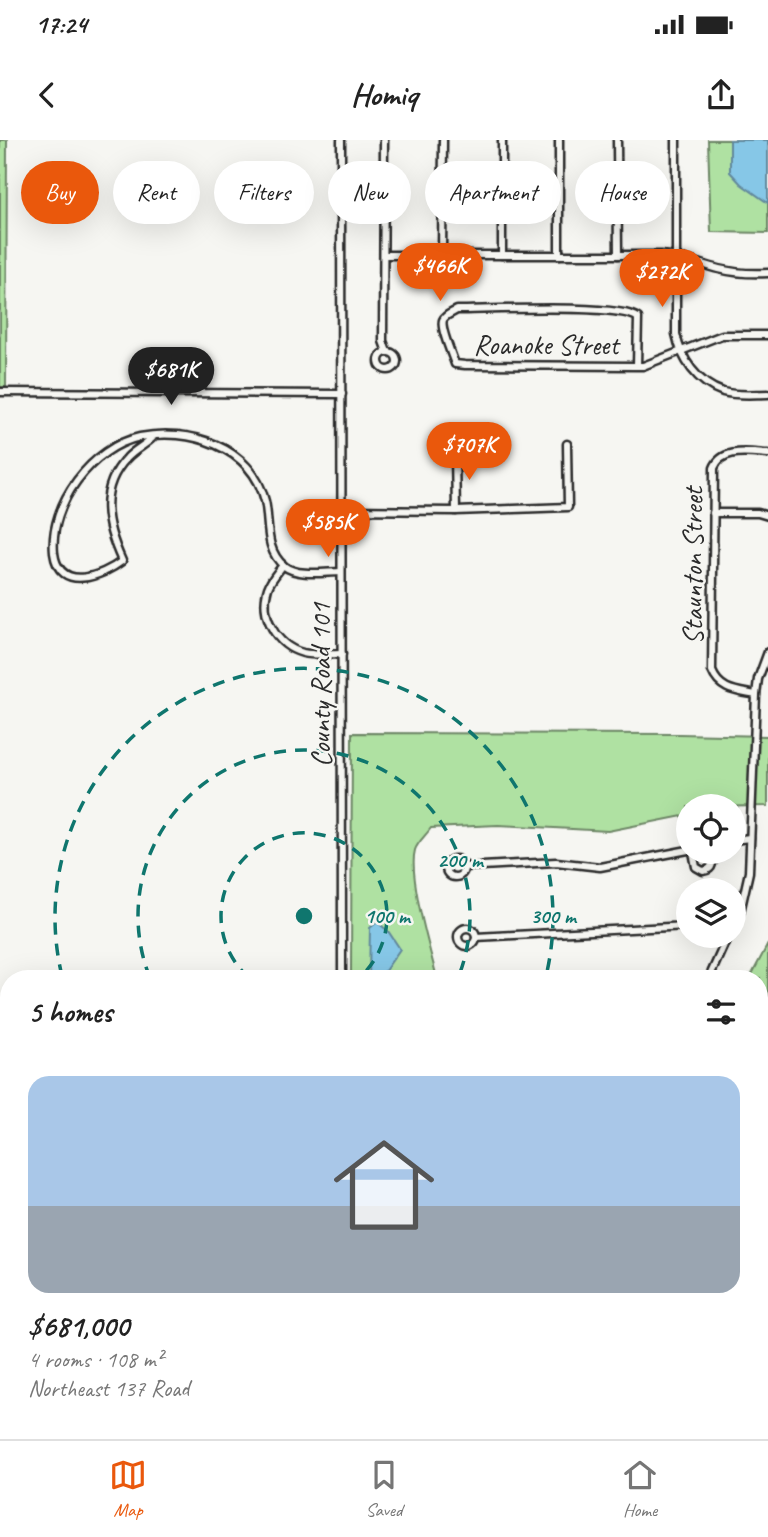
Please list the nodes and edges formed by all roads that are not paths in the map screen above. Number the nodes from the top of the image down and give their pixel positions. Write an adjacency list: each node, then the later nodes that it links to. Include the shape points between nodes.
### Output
1 (341, 140): 20 (street, County Road 101)
2 (384, 140): 12 (street)
3 (443, 140): 8 (street)
4 (502, 140): 9 (street)
5 (559, 140): 10 (street)
6 (617, 140): 11 (street)
7 (676, 140): 13 (street)
8 (442, 255): 9 (street); 12 (street)
9 (502, 255): 10 (street)
10 (559, 255): 11 (street)
11 (618, 255): 13 (street)
12 (384, 256): 17 (street, via 383,341)
13 (676, 256): 14 (street, via 720,270); 16 (street)
14 (768, 273)
15 (768, 335): 16 (street, Roanoke Street, via 722,335)
16 (680, 351): 18 (street, Roanoke Street); 21 (street, via 692,371 723,392)
17 (387, 352)
18 (637, 366): 18 (street, Roanoke Street, via 638,318 632,313 457,310 443,320 454,364)
19 (0, 392): 20 (street)
20 (342, 394): 26 (street, County Road 101)
21 (768, 394)
22 (153, 437): 22 (street, via 120,466 107,498 110,535 122,561 97,576 69,576 54,554 56,527 69,492 109,451 139,437); 30 (street, via 191,436 210,441 243,464 262,491 270,542)
23 (567, 444): 27 (street, via 568,507)
24 (455, 454): 27 (street)
25 (768, 454): 28 (street, Staunton Street, via 728,454 716,461)
26 (342, 510): 27 (street); 31 (street, County Road 101)
27 (456, 511)
28 (713, 513): 29 (street); 34 (street, Staunton Street, via 712,671 724,688)
29 (768, 516)
30 (283, 565): 31 (street, via 307,572); 33 (street, via 266,596 266,613 274,631 298,651)
31 (341, 572): 33 (street, County Road 101)
32 (768, 652): 34 (street)
33 (342, 654): 45 (street, County Road 101)
34 (756, 695): 36 (street)
35 (746, 838): 36 (street)
36 (750, 838): 41 (street)
37 (676, 852): 40 (street, via 600,867 556,862)
38 (695, 864): 39 (street, via 703,871)
39 (712, 864)
40 (464, 867)
41 (746, 889)
42 (676, 927): 43 (street)
43 (476, 937)
44 (721, 948): 46 (street)
45 (342, 970)
46 (712, 970)

